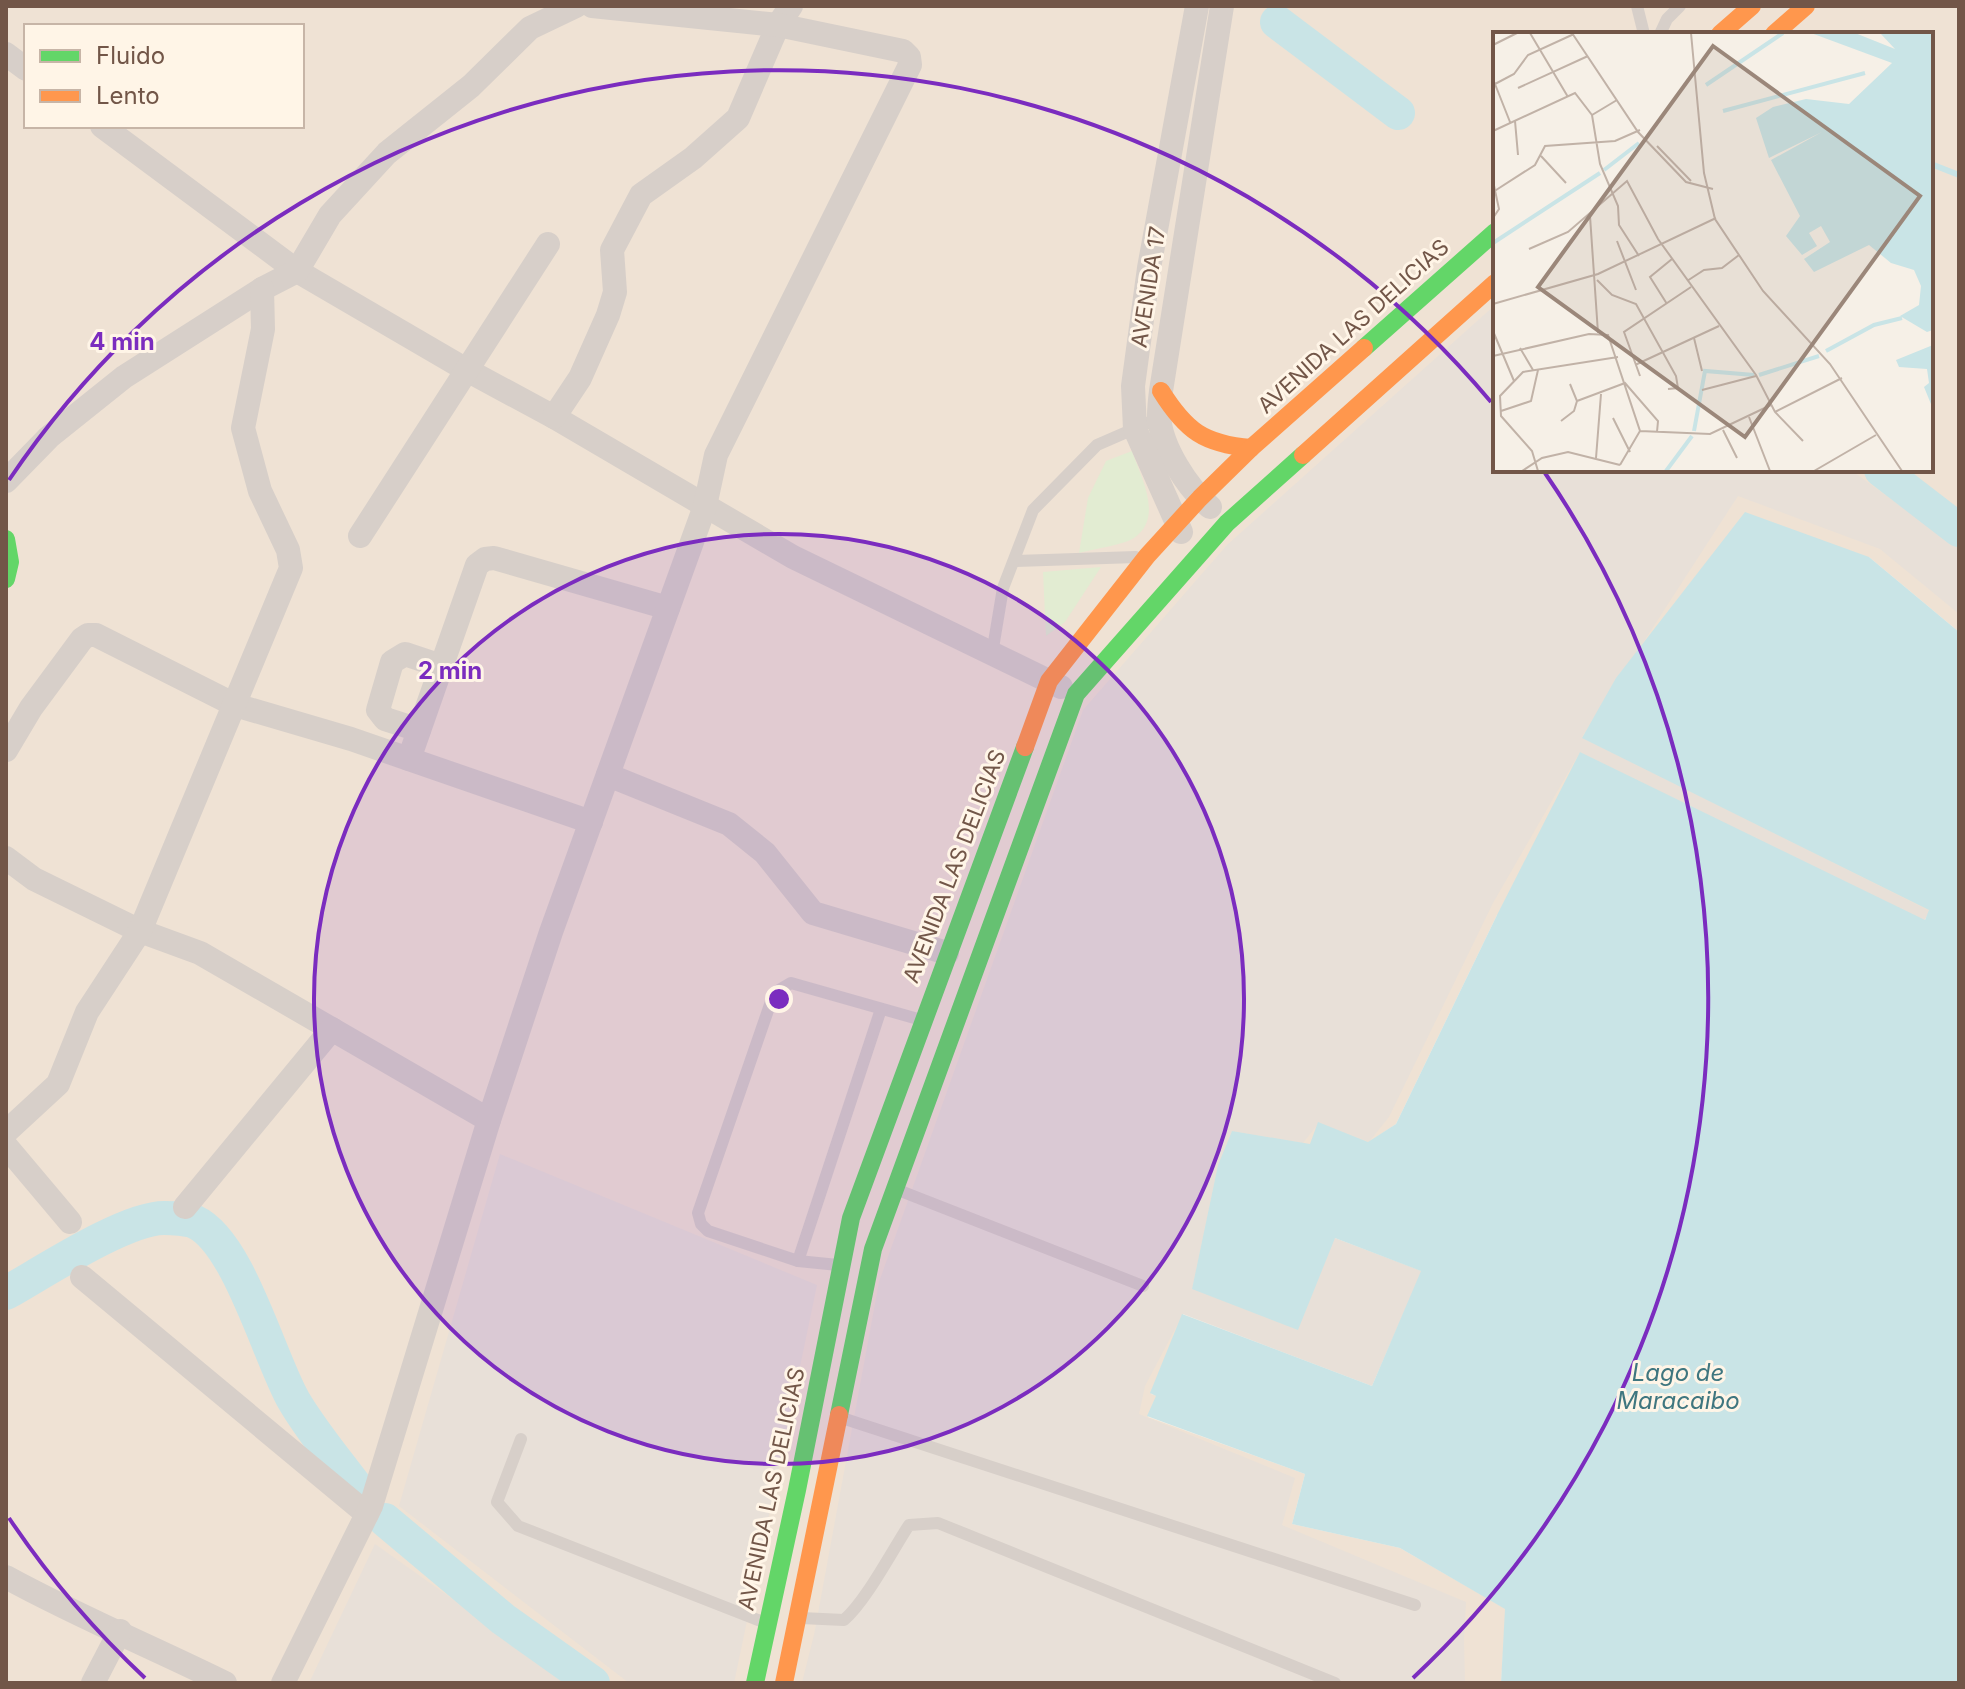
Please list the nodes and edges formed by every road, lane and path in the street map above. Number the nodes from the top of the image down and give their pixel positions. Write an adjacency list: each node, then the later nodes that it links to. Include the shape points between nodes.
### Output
1 (576, 6): 19 (street, via 530,28 471,86 387,153 330,215)
2 (592, 6): 9 (street)
3 (1197, 6): 26 (street, AVENIDA 17, via 1149,268 1133,386)
4 (1222, 6): 23 (street, AVENIDA 17)
5 (1637, 6): 10 (lane)
6 (1680, 6): 11 (lane)
7 (1752, 6): 12 (main road)
8 (1806, 6): 13 (main road)
9 (784, 15): 24 (street, via 738,118 641,195 612,250 615,292 608,315 580,378); 30 (street, via 903,51 910,65 716,455)
10 (1644, 32)
11 (1661, 32)
12 (1722, 32)
13 (1776, 32)
14 (6, 54): 15 (street)
15 (24, 68)
16 (105, 128): 19 (street)
17 (1493, 234): 27 (main road, AVENIDA LAS DELICIAS)
18 (548, 244): 22 (street)
19 (297, 271): 21 (street); 22 (street)
20 (1493, 285): 31 (main road)
21 (262, 289): 28 (street, via 124,377 49,437); 44 (street, via 263,329 243,428 260,491 291,568)
22 (465, 369): 24 (street); 33 (street)
23 (1161, 391): 25 (street, AVENIDA 17); 27 (main road, via 1177,418 1209,442)
24 (554, 417): 30 (street)
25 (1159, 418): 26 (lane); 29 (street, AVENIDA 17, via 1169,451)
26 (1135, 429): 32 (street, AVENIDA 17); 37 (lane, via 1097,445 1033,510)
27 (1251, 448): 29 (main road, AVENIDA LAS DELICIAS)
28 (6, 481)
29 (1200, 498): 31 (street, AVENIDA 17); 32 (main road, AVENIDA LAS DELICIAS)
30 (705, 506): 39 (street); 40 (street, via 793,557)
31 (1227, 523): 36 (main road)
32 (1176, 524): 35 (main road, AVENIDA LAS DELICIAS); 36 (street, AVENIDA 17)
33 (360, 536)
34 (6, 539): 38 (main road)
35 (1147, 556): 37 (lane); 42 (main road, AVENIDA LAS DELICIAS)
36 (1198, 556): 43 (main road)
37 (1014, 561): 40 (lane, via 1003,588)
38 (6, 579)
39 (668, 608): 41 (street, via 485,559 477,565); 48 (street)
40 (992, 654): 42 (street)
41 (441, 666): 45 (street); 45 (street, via 405,654 392,662 378,710 385,719)
42 (1049, 681): 43 (street); 51 (main road, AVENIDA LAS DELICIAS)
43 (1076, 694): 53 (main road)
44 (235, 705): 46 (street, via 88,635 31,708); 47 (street); 52 (street)
45 (419, 730): 47 (street)
46 (6, 750)
47 (409, 759): 49 (street)
48 (608, 775): 49 (street); 54 (street, via 729,824 765,853 813,913)
49 (591, 822): 58 (street)
50 (6, 858): 52 (street, via 34,879)
51 (958, 923): 53 (main road); 54 (main road, AVENIDA LAS DELICIAS)
52 (140, 931): 57 (street, via 200,953); 59 (street, via 87,1012 58,1084)
53 (988, 935): 61 (main road)
54 (947, 953): 56 (main road, AVENIDA LAS DELICIAS)
55 (881, 1009): 56 (lane); 64 (lane); 64 (lane, via 791,983 774,993 698,1213 708,1231)
56 (923, 1020): 65 (main road, AVENIDA LAS DELICIAS, via 851,1218)
57 (332, 1029): 58 (street); 62 (street)
58 (489, 1120): 70 (street)
59 (6, 1132)
60 (6, 1146): 63 (street)
61 (895, 1189): 67 (lane); 68 (main road, via 873,1249)
62 (185, 1207)
63 (70, 1222)
64 (798, 1261): 65 (lane)
65 (841, 1266): 74 (main road, AVENIDA LAS DELICIAS)
66 (82, 1277): 70 (street)
67 (1143, 1286)
68 (839, 1417): 72 (lane); 73 (main road)
69 (521, 1439): 74 (lane, via 497,1502 518,1526)
70 (367, 1514): 78 (street)
71 (6, 1577): 75 (street)
72 (1415, 1605)
73 (798, 1617): 74 (lane); 80 (main road); 81 (lane, via 844,1620 858,1608 909,1525 938,1523)
74 (768, 1624): 79 (main road, AVENIDA LAS DELICIAS)
75 (120, 1631): 76 (street); 77 (street)
76 (93, 1683)
77 (225, 1683)
78 (283, 1683)
79 (755, 1683)
80 (784, 1683)
81 (1335, 1683)

